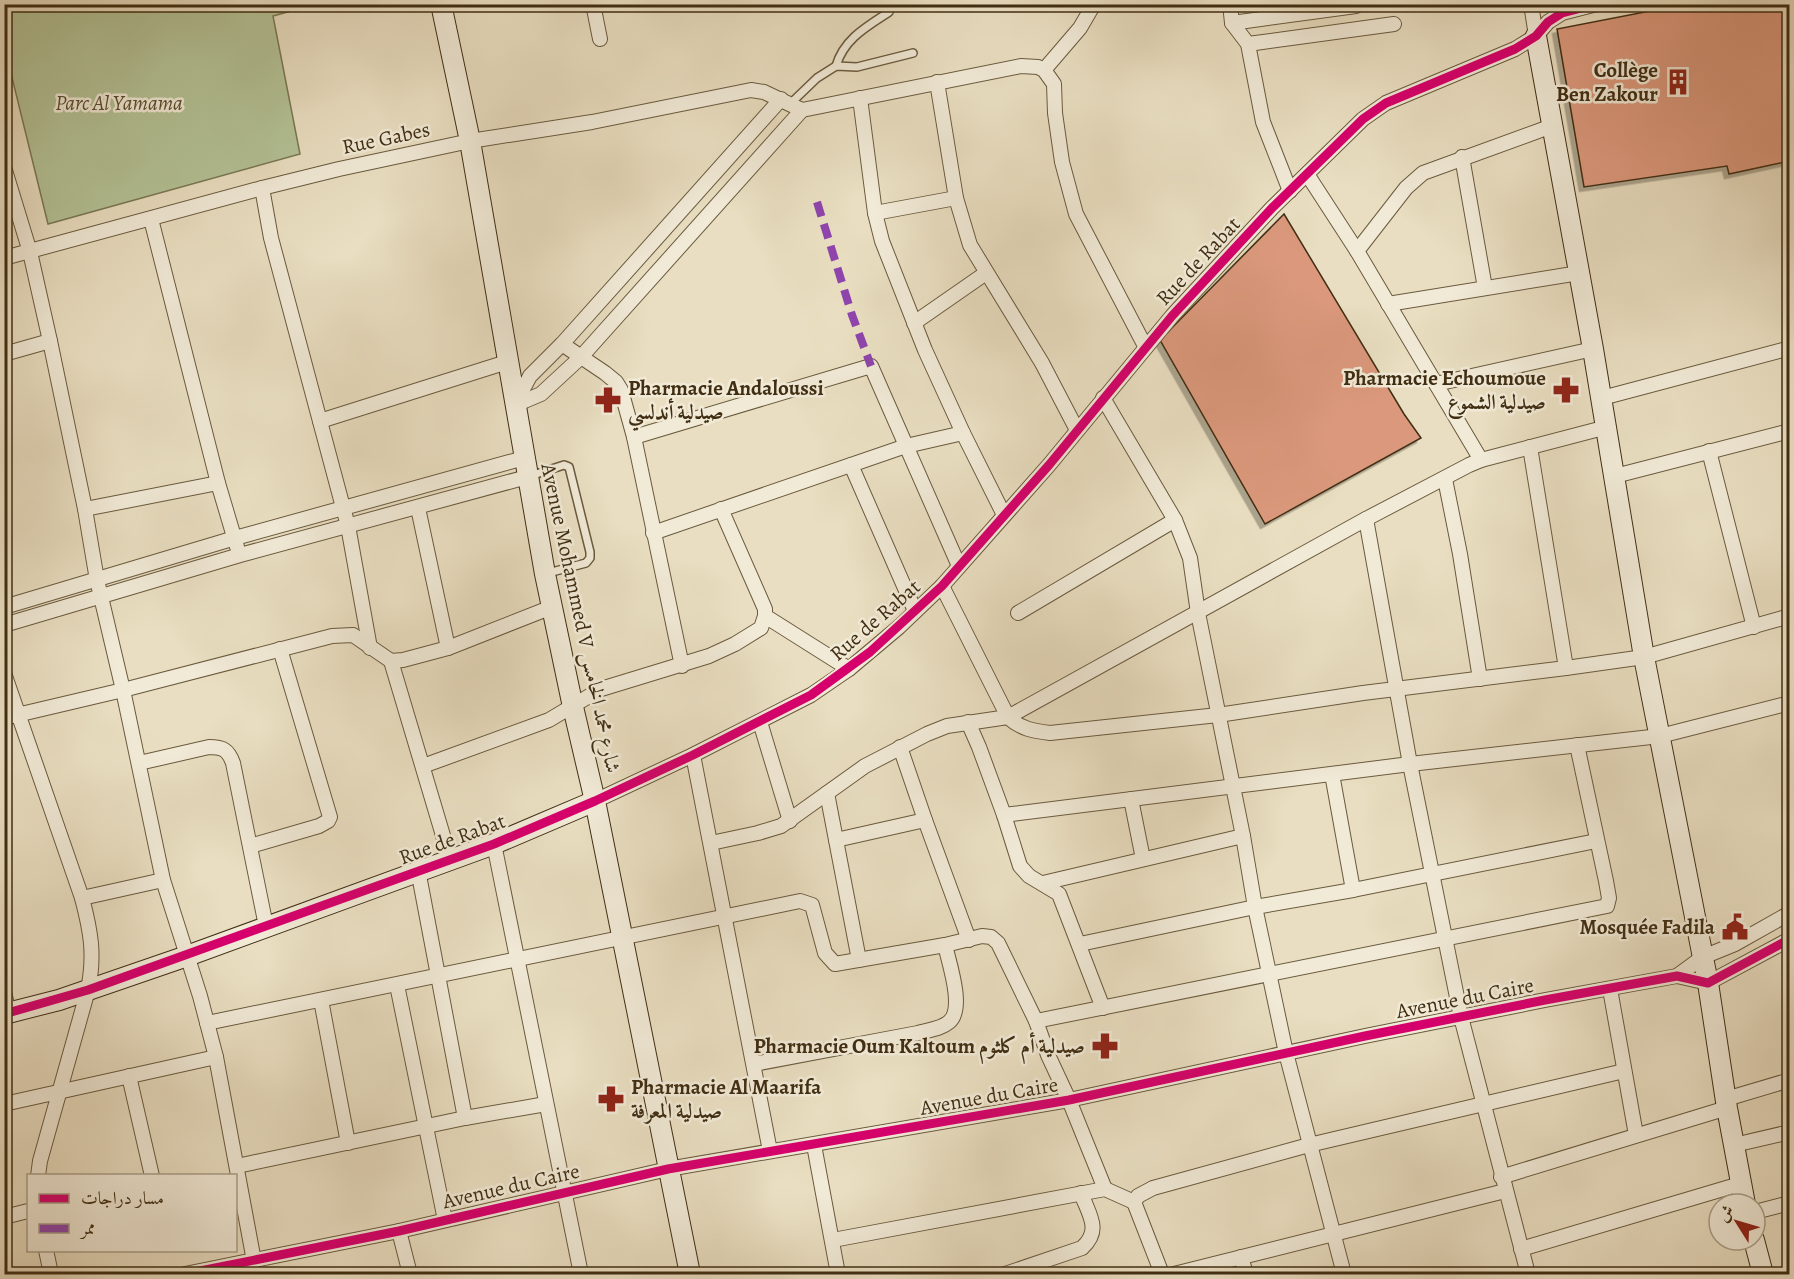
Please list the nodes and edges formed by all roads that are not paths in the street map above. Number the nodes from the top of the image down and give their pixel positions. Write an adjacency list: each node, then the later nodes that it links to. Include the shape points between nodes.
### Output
1 (441, 4): 21 (street, Avenue Mohammed V شارع محمد الخامس)
2 (593, 4): 12 (street)
3 (1094, 4): 16 (street, via 1080,28)
4 (1230, 4): 9 (street)
5 (1531, 4): 11 (street)
6 (1597, 4): 11 (street, Rue de Rabat, via 1562,13)
7 (1356, 6): 9 (street)
8 (889, 12): 15 (lane, via 858,32 840,53)
9 (1232, 23): 13 (street)
10 (1394, 24): 13 (street)
11 (1536, 36): 20 (street); 24 (street, Rue de Rabat, via 1501,56 1386,103 1363,119)
12 (600, 39)
13 (1248, 44): 26 (street, via 1263,122)
14 (913, 53): 15 (lane, via 857,67)
15 (836, 66): 19 (lane, via 817,78)
16 (1044, 70): 17 (street, via 1022,66); 40 (street, via 1054,84 1062,162 1076,214)
17 (937, 82): 18 (street); 27 (street)
18 (860, 98): 19 (street); 28 (street)
19 (791, 104): 21 (street, Rue Gabes, via 751,90 592,122); 39 (street); 44 (street)
20 (1551, 126): 22 (street); 34 (street)
21 (470, 141): 25 (street, Rue Gabes); 45 (street, Avenue Mohammed V شارع محمد الخامس)
22 (1462, 157): 30 (street, via 1414,179); 35 (street)
23 (4, 167): 31 (street)
24 (1307, 174): 26 (street, Rue de Rabat); 30 (street)
25 (262, 188): 29 (street, Rue Gabes); 50 (street, via 271,238)
26 (1290, 191): 40 (street, Rue de Rabat)
27 (956, 198): 28 (street); 33 (street, via 970,245)
28 (875, 213): 37 (street)
29 (151, 219): 31 (street, Rue Gabes); 64 (street)
30 (1357, 251): 36 (street)
31 (30, 252): 32 (street, Rue Gabes); 38 (street)
32 (4, 258)
33 (987, 273): 37 (street); 52 (street)
34 (1579, 273): 35 (street); 42 (street)
35 (1485, 288): 36 (street)
36 (1388, 304): 46 (street)
37 (914, 322): 53 (street)
38 (50, 340): 43 (street); 67 (street)
39 (562, 344): 44 (street); 49 (street, via 530,376)
40 (1145, 346): 47 (street, Rue de Rabat)
41 (1790, 348): 48 (street)
42 (1593, 349): 46 (street); 48 (street)
43 (4, 354)
44 (581, 357): 49 (street, via 541,394); 55 (street, via 616,382)
45 (507, 362): 49 (street, Avenue Mohammed V شارع محمد الخامس); 50 (street)
46 (1436, 384): 59 (street)
47 (1103, 398): 52 (street, Rue de Rabat); 71 (street)
48 (1602, 398): 51 (street)
49 (515, 405): 61 (street, Avenue Mohammed V شارع محمد الخامس)
50 (320, 421): 65 (street)
51 (1607, 426): 57 (street); 62 (street)
52 (1077, 430): 69 (street, Rue de Rabat)
53 (963, 433): 56 (street); 69 (street)
54 (1789, 434): 58 (street)
55 (634, 437): 56 (street, via 871,366); 73 (street)
56 (906, 447): 60 (street); 76 (street)
57 (1530, 447): 59 (street); 97 (street)
58 (1709, 451): 62 (street); 89 (street)
59 (1481, 460): 63 (street)
60 (851, 465): 68 (street); 83 (street)
61 (526, 468): 65 (street); 66 (street); 77 (street, Avenue Mohammed V شارع محمد الخامس); 77 (lane, via 569,467 590,552 586,563)
62 (1615, 476): 93 (street)
63 (1445, 479): 70 (street); 99 (street)
64 (218, 483): 67 (street); 74 (street)
65 (344, 508): 72 (street); 74 (street)
66 (418, 508): 72 (street); 91 (street)
67 (85, 509): 78 (street)
68 (721, 509): 73 (street); 86 (street)
69 (1004, 515): 76 (street, Rue de Rabat)
70 (1366, 519): 85 (street); 100 (street)
71 (1175, 520): 84 (street); 85 (street, via 1190,558)
72 (348, 526): 75 (street); 90 (street)
73 (653, 532): 95 (street)
74 (235, 538): 75 (street); 78 (street)
75 (240, 555): 80 (street)
76 (959, 566): 79 (street, Rue de Rabat)
77 (546, 574): 82 (street, Avenue Mohammed V شارع محمد الخامس)
78 (97, 580): 80 (street); 81 (street)
79 (942, 586): 83 (street, Rue de Rabat); 106 (street)
80 (102, 597): 88 (street); 101 (street)
81 (4, 607)
82 (552, 607): 91 (street); 103 (street, Avenue Mohammed V شارع محمد الخامس)
83 (915, 611): 96 (street, Rue de Rabat)
84 (1018, 613)
85 (1198, 613): 105 (street); 106 (street)
86 (765, 616): 95 (street, via 761,628 751,635); 96 (street)
87 (1790, 616): 89 (street)
88 (4, 625)
89 (1754, 627): 93 (street)
90 (370, 648): 92 (street, via 357,637 345,635); 94 (street)
91 (448, 648): 94 (street)
92 (280, 649): 101 (street); 130 (street, via 330,817 319,826)
93 (1644, 657): 97 (street); 110 (street)
94 (391, 661): 116 (street)
95 (682, 666): 103 (street, via 601,689)
96 (849, 669): 108 (street, Rue de Rabat)
97 (1566, 669): 99 (street)
98 (4, 673): 104 (street)
99 (1480, 679): 100 (street)
100 (1396, 689): 105 (street); 115 (street)
101 (123, 690): 104 (street); 114 (street)
102 (1790, 703): 110 (street)
103 (573, 707): 116 (street, via 549,720); 121 (street, Avenue Mohammed V شارع محمد الخامس)
104 (20, 714): 107 (street); 138 (street)
105 (1218, 715): 106 (street, via 1050,733 1017,726); 118 (street)
106 (1008, 717): 109 (street)
107 (4, 718)
108 (760, 722): 113 (street, Rue de Rabat); 124 (street)
109 (968, 722): 112 (street, via 946,726); 122 (street)
110 (1660, 736): 111 (street); 150 (street)
111 (1577, 745): 115 (street); 127 (street)
112 (900, 747): 119 (street); 123 (street)
113 (693, 755): 121 (street, Rue de Rabat); 128 (street)
114 (139, 763): 130 (street, via 209,747 226,750 233,763); 135 (street)
115 (1410, 764): 117 (street); 134 (street)
116 (423, 766): 131 (street)
117 (1332, 774): 118 (street); 137 (street)
118 (1233, 786): 120 (street); 125 (street)
119 (827, 793): 124 (street); 126 (street)
120 (1131, 799): 122 (street); 132 (street)
121 (595, 801): 129 (street, Rue de Rabat); 144 (street, Avenue Mohammed V شارع محمد الخامس)
122 (1004, 815): 136 (street, via 1020,866)
123 (925, 820): 126 (street); 146 (street)
124 (790, 821): 128 (street)
125 (1243, 836): 132 (street); 139 (street)
126 (836, 840): 152 (street)
127 (1596, 841): 134 (street); 143 (street, via 1608,906)
128 (711, 843): 141 (street)
129 (494, 844): 131 (street, Rue de Rabat); 151 (street)
130 (250, 846): 142 (street)
131 (450, 859): 133 (street, Rue de Rabat)
132 (1143, 859): 136 (street)
133 (418, 870): 142 (street, Rue de Rabat); 154 (street)
134 (1432, 873): 137 (street); 143 (street)
135 (163, 880): 138 (street); 149 (street)
136 (1042, 883): 147 (street, via 1059,894)
137 (1353, 890): 139 (street)
138 (82, 898): 159 (street, via 91,932)
139 (1255, 907): 147 (street); 153 (street)
140 (1790, 913): 150 (street, Avenue du Caire)
141 (724, 918): 144 (street); 152 (street, via 800,901 812,905 829,959 835,963); 169 (street)
142 (266, 926): 149 (street, Rue de Rabat)
143 (1445, 938): 153 (street); 164 (street)
144 (623, 939): 151 (street); 189 (street, Avenue Mohammed V شارع محمد الخامس)
145 (1790, 939): 156 (street)
146 (969, 940): 148 (street); 165 (street, via 982,936 998,943)
147 (1080, 944): 162 (street)
148 (945, 945): 152 (street); 169 (street, via 956,994 951,1021 918,1033)
149 (187, 956): 159 (street, Rue de Rabat); 166 (street)
150 (1703, 957): 155 (street, Avenue du Caire); 156 (street)
151 (518, 960): 154 (street); 176 (street)
152 (859, 960)
153 (1269, 973): 162 (street); 167 (street)
154 (439, 976): 157 (street); 179 (street)
155 (1677, 976): 156 (street, Avenue du Caire); 158 (street, Avenue du Caire)
156 (1708, 983): 178 (street)
157 (397, 985): 161 (street); 180 (street)
158 (1611, 989): 164 (street, Avenue du Caire); 170 (street)
159 (88, 990): 163 (street, Rue de Rabat); 173 (street)
160 (4, 992): 163 (street)
161 (321, 1000): 166 (street); 183 (street)
162 (1103, 1008): 165 (street)
163 (7, 1014)
164 (1461, 1017): 167 (street, Avenue du Caire); 177 (street)
165 (1036, 1021): 174 (street)
166 (207, 1023): 168 (street)
167 (1286, 1053): 174 (street, Avenue du Caire); 186 (street)
168 (216, 1057): 171 (street); 188 (street)
169 (754, 1064): 187 (street)
170 (1624, 1071): 177 (street); 182 (street)
171 (129, 1076): 173 (street); 191 (street)
172 (1790, 1080): 178 (street)
173 (59, 1092): 175 (street); 190 (street)
174 (1069, 1100): 184 (street, Avenue du Caire); 194 (street)
175 (4, 1104)
176 (546, 1104): 179 (street); 196 (street)
177 (1483, 1104): 186 (street); 192 (street)
178 (1726, 1104): 182 (street); 185 (street)
179 (465, 1118): 180 (street)
180 (426, 1126): 183 (street); 204 (street)
181 (1790, 1132): 185 (street)
182 (1636, 1135): 192 (street)
183 (348, 1143): 188 (street)
184 (814, 1145): 187 (street, Avenue du Caire); 207 (street)
185 (1734, 1145): 193 (street)
186 (1309, 1146): 199 (street, via 1153,1188); 206 (street)
187 (770, 1151): 189 (street, Avenue du Caire)
188 (237, 1166): 212 (street)
189 (668, 1169): 196 (street, Avenue du Caire); 218 (street, Avenue Mohammed V شارع محمد الخامس)
190 (38, 1174)
191 (152, 1174)
192 (1502, 1177): 195 (street)
193 (1740, 1184): 197 (street); 208 (street)
194 (1105, 1189): 198 (street); 199 (street)
195 (1505, 1191): 206 (street); 208 (street)
196 (564, 1192): 204 (street, Avenue du Caire); 217 (street)
197 (1742, 1192)
198 (1081, 1193): 207 (street); 220 (street, via 1092,1223 1091,1240 1082,1248)
199 (1134, 1202): 221 (street)
200 (1790, 1203): 201 (street)
201 (1767, 1209)
202 (27, 1211): 203 (street)
203 (4, 1217)
204 (445, 1220): 205 (street, Avenue du Caire)
205 (399, 1231): 212 (street, Avenue du Caire); 216 (street)
206 (1333, 1236): 211 (street); 224 (street)
207 (833, 1240): 219 (street)
208 (1521, 1249): 225 (street)
209 (46, 1252): 214 (street)
210 (1757, 1252): 226 (street)
211 (1241, 1257): 222 (street); 223 (street)
212 (254, 1261): 213 (street, Avenue du Caire)
213 (220, 1271): 215 (street, Avenue du Caire)
214 (51, 1275)
215 (185, 1275)
216 (410, 1275)
217 (581, 1275)
218 (690, 1275)
219 (838, 1275)
220 (1005, 1275)
221 (1162, 1275)
222 (1174, 1275)
223 (1246, 1275)
224 (1344, 1275)
225 (1528, 1275)
226 (1762, 1275)

